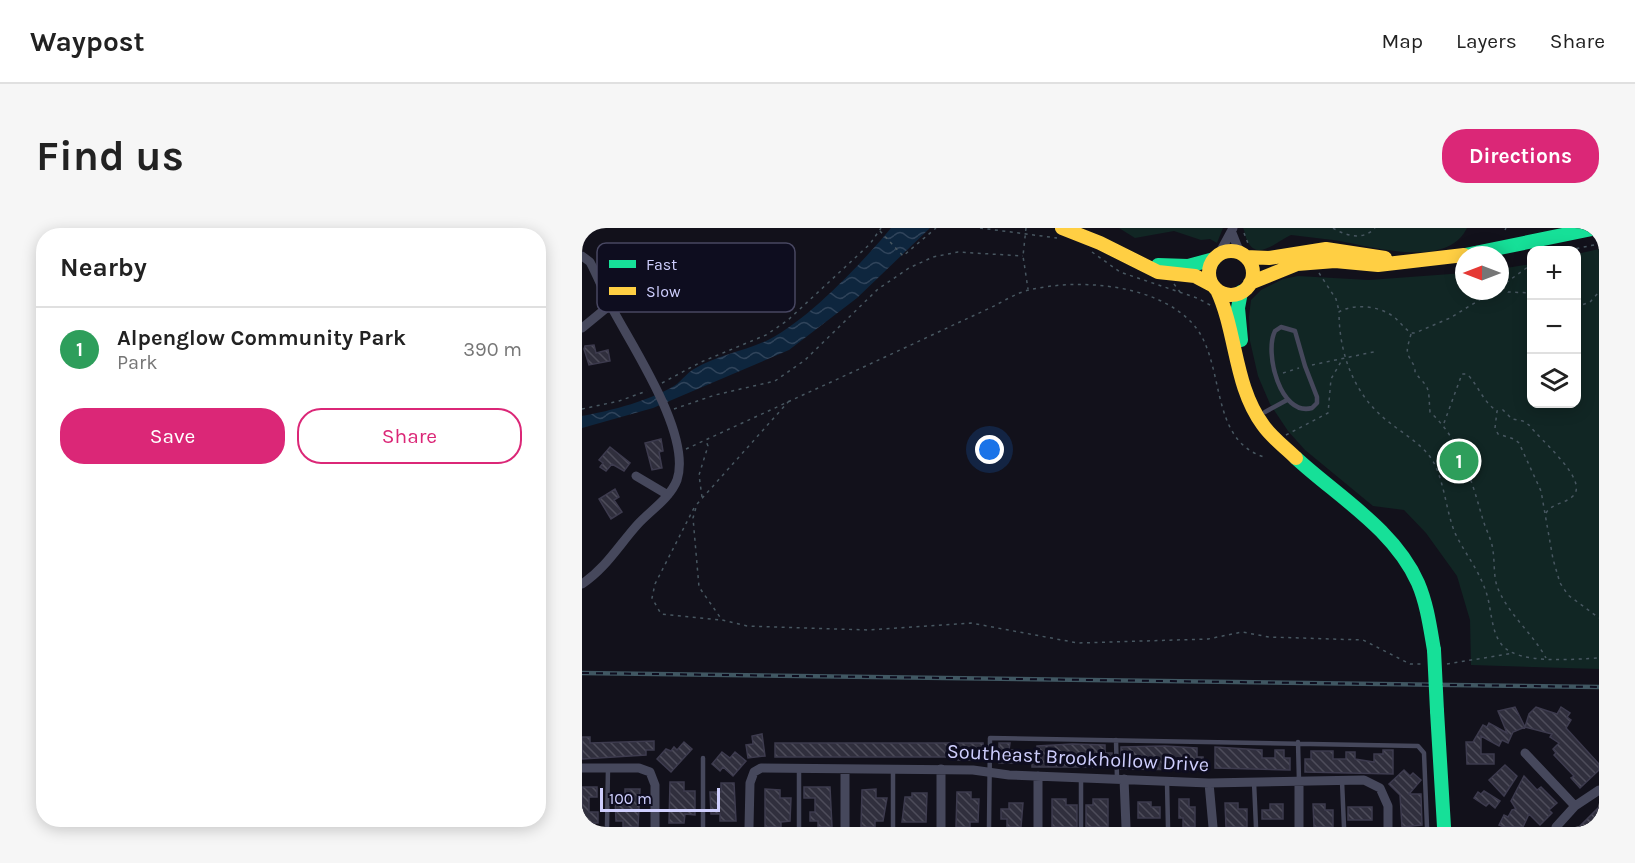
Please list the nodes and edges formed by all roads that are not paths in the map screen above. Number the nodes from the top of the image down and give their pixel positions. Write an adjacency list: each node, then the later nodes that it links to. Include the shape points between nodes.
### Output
1 (1597, 228): 4 (main road)
2 (1232, 230): 5 (street); 7 (street)
3 (1063, 234): 10 (main road)
4 (1509, 246)
5 (1246, 253): 7 (main road, via 1226,251); 9 (main road, via 1270,259 1326,249); 13 (main road, via 1252,270)
6 (582, 256): 11 (street, via 590,262)
7 (1217, 256): 10 (main road, via 1188,266); 12 (main road, via 1209,271)
8 (1455, 256): 9 (main road)
9 (1395, 261): 13 (main road, via 1378,265 1335,261 1297,264)
10 (1147, 265): 12 (main road, via 1158,272 1195,276)
11 (597, 277)
12 (1215, 287): 13 (main road, via 1229,295); 19 (main road, via 1226,310 1242,383 1261,424)
13 (1245, 288): 18 (main road, via 1239,327 1243,354)
14 (601, 312): 16 (street)
15 (614, 312): 21 (street, via 655,388 679,453 679,473)
16 (582, 328)
17 (1287, 400): 17 (lane, via 1270,347 1275,330 1281,327 1295,330 1317,403 1312,408 1298,409); 18 (lane)
18 (1265, 412): 19 (main road)
19 (1278, 440): 63 (main road, bridge, via 1396,545 1420,585 1432,625)
20 (636, 476): 21 (street)
21 (668, 495): 22 (street, via 638,524 602,569)
22 (582, 584)
23 (1116, 740): 24 (lane); 33 (lane, via 990,738); 36 (lane)
24 (1298, 742): 40 (lane); 62 (lane, via 1418,746 1425,761)
25 (1525, 753): 43 (street)
26 (703, 758): 46 (lane)
27 (582, 768): 28 (street)
28 (608, 768): 44 (lane); 45 (street, via 650,772 655,785)
29 (799, 769): 31 (street, Southeast Brookhollow Drive); 47 (street, Southeast Brookhollow Drive, via 761,768 754,772); 48 (lane)
30 (941, 769): 32 (street, Southeast Brookhollow Drive); 33 (street, Southeast Brookhollow Drive); 51 (street)
31 (845, 770): 32 (street, Southeast Brookhollow Drive); 49 (street)
32 (893, 770): 50 (lane)
33 (989, 772): 34 (street, Southeast Brookhollow Drive); 52 (lane)
34 (1038, 776): 35 (street, Southeast Brookhollow Drive); 53 (street)
35 (1081, 777): 36 (street, Southeast Brookhollow Drive); 54 (lane)
36 (1120, 778): 37 (street, Southeast Brookhollow Drive); 55 (street)
37 (1167, 781): 41 (street, Southeast Brookhollow Drive); 56 (lane)
38 (1342, 781): 40 (street, Southeast Brookhollow Drive); 60 (lane); 61 (street, Southeast Brookhollow Drive, via 1364,780 1380,788 1388,806)
39 (1254, 782): 40 (street, Southeast Brookhollow Drive); 41 (street, Southeast Brookhollow Drive); 58 (lane)
40 (1299, 782): 59 (street)
41 (1209, 783): 57 (street)
42 (1599, 790): 43 (street)
43 (1575, 806): 64 (street)
44 (608, 827)
45 (655, 827)
46 (703, 827)
47 (749, 827)
48 (799, 827)
49 (845, 827)
50 (893, 827)
51 (940, 827)
52 (989, 827)
53 (1038, 827)
54 (1082, 827)
55 (1126, 827)
56 (1168, 827)
57 (1212, 827)
58 (1256, 827)
59 (1299, 827)
60 (1344, 827)
61 (1388, 827)
62 (1427, 827)
63 (1444, 827)
64 (1557, 827)

